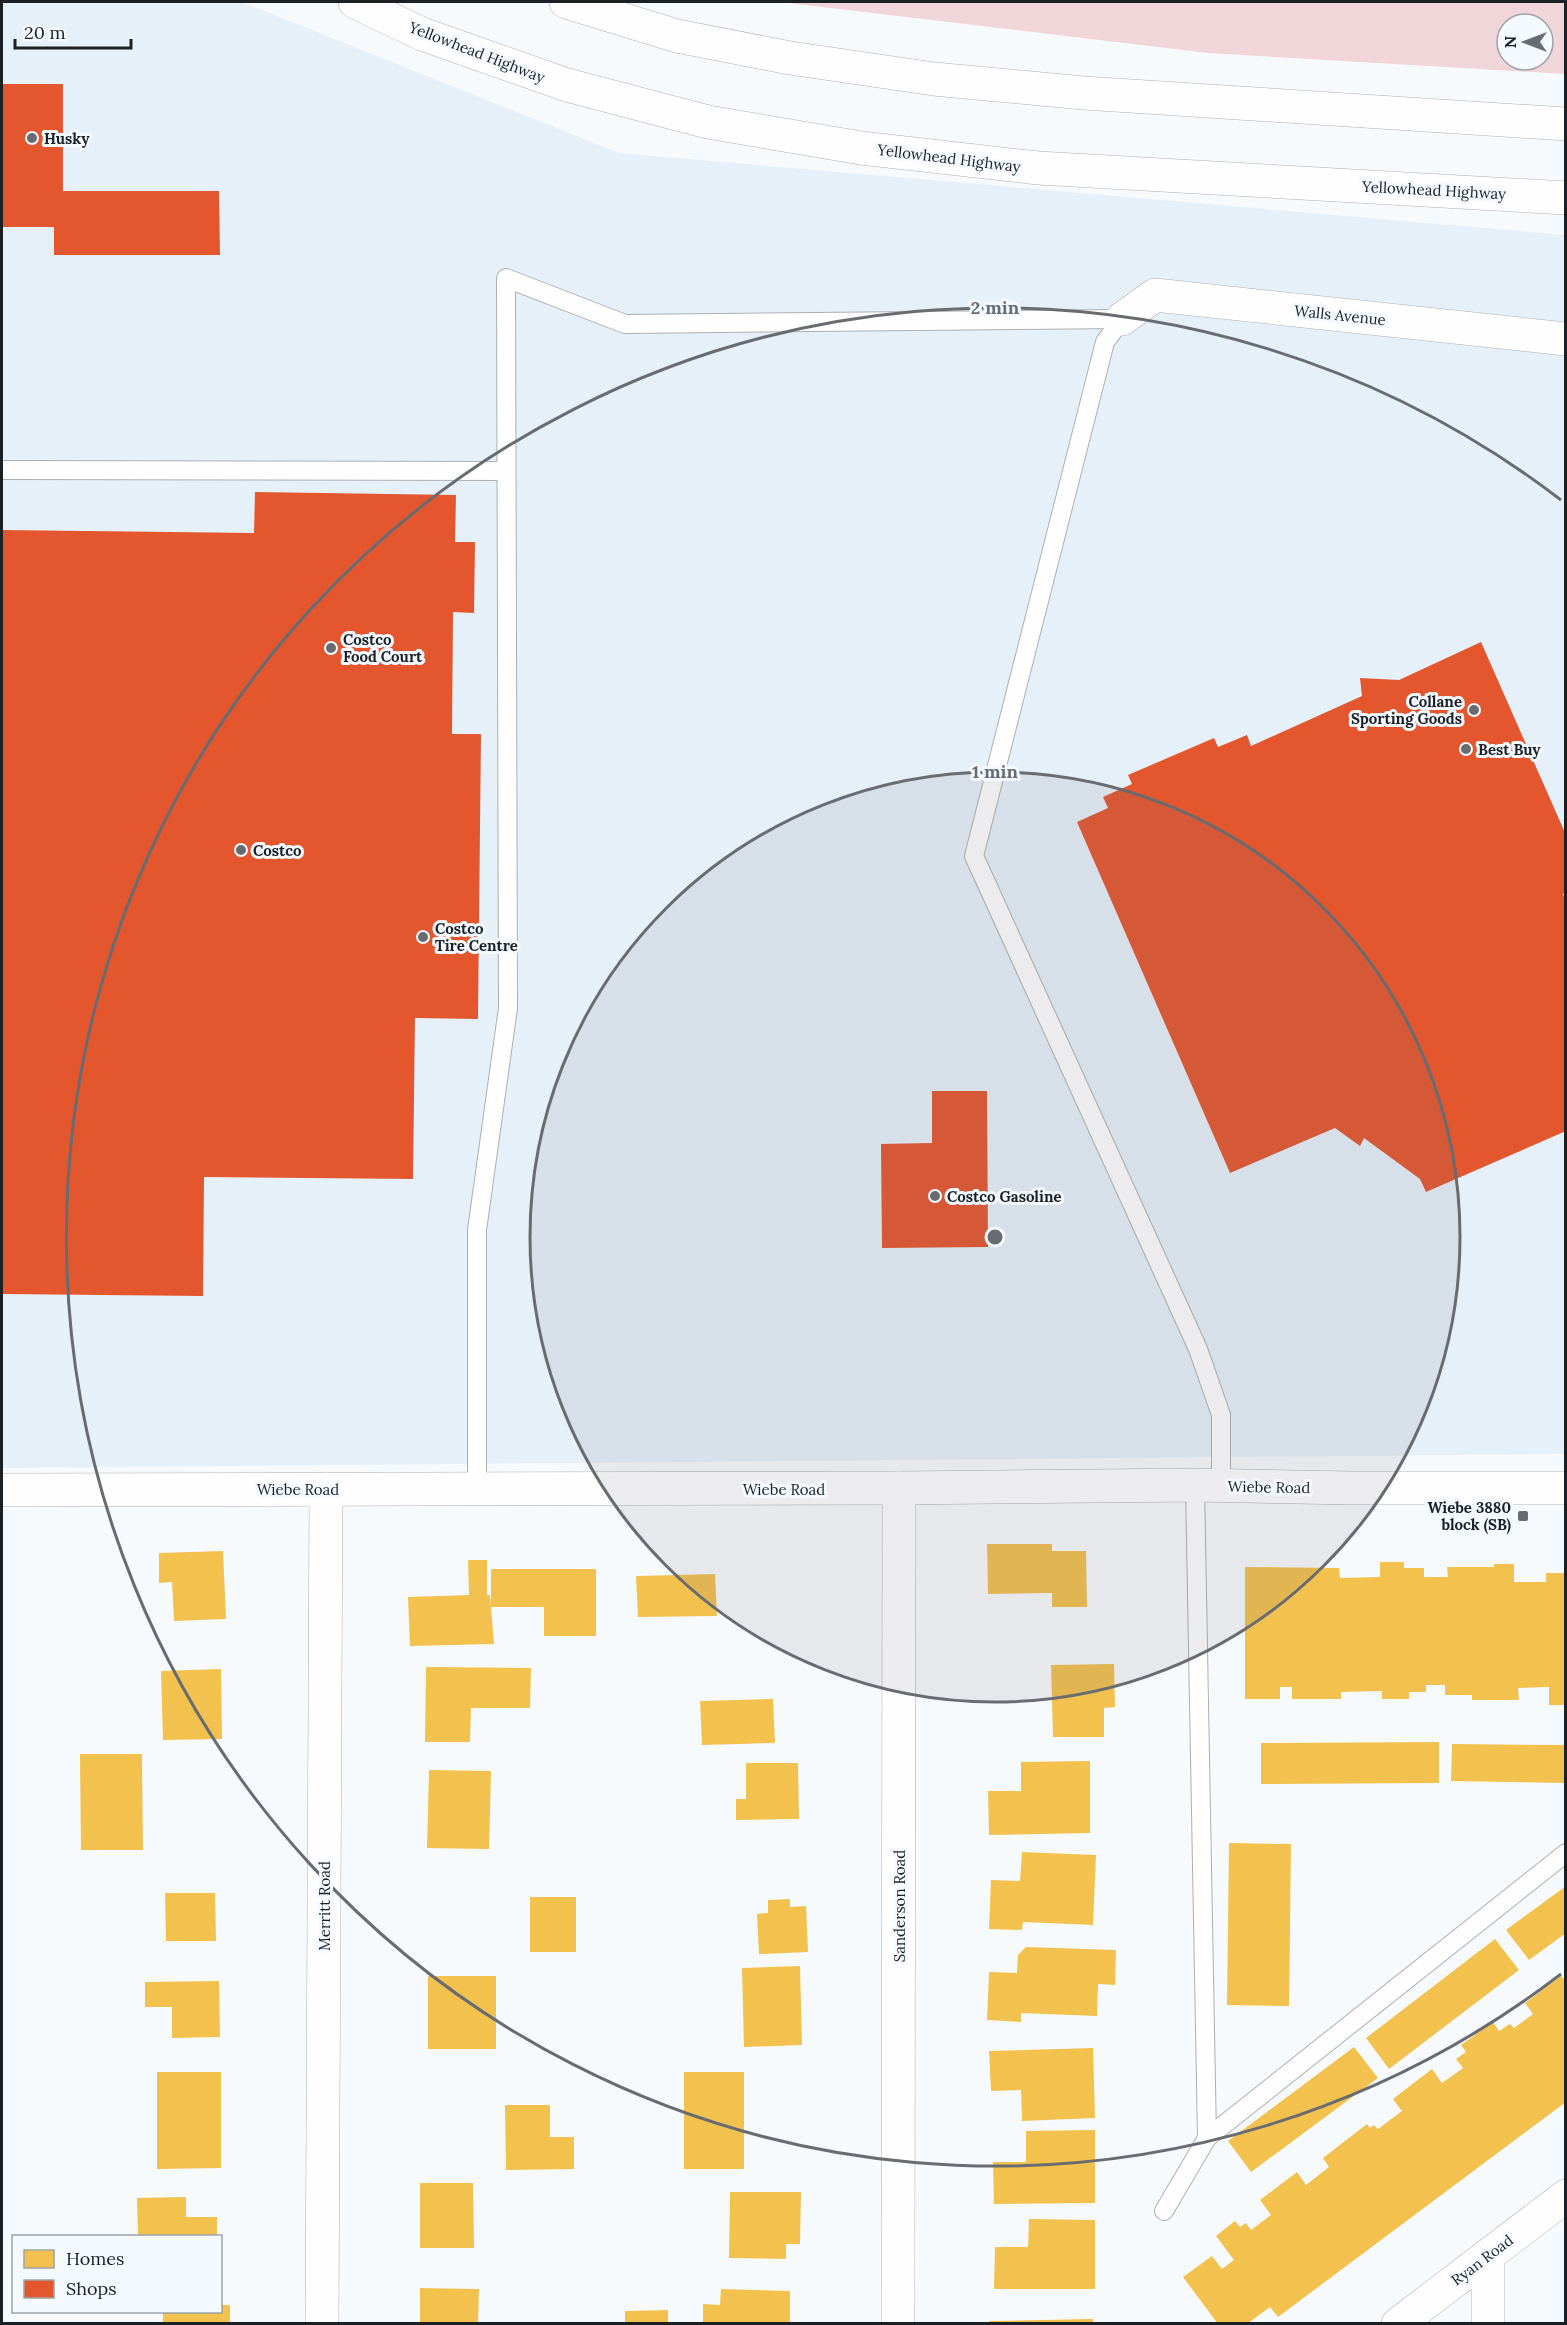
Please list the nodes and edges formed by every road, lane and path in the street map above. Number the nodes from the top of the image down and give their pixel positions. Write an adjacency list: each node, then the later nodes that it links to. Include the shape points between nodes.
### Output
1 (355, 2): 4 (main road, Yellowhead Highway, via 422,34 567,85 708,122 861,148 1038,168)
2 (566, 2): 3 (main road, via 677,36 790,58 934,79 1084,93)
3 (1566, 124)
4 (1566, 198)
5 (1122, 319): 6 (main road, Walls Avenue, via 1155,295); 8 (lane, via 625,324 506,278); 9 (lane, via 1105,342 974,856 1198,1349 1221,1415)
6 (1566, 339)
7 (2, 470): 8 (lane)
8 (506, 471): 14 (lane, via 508,1008 477,1230)
9 (1208, 1486): 10 (main road, Wiebe Road); 11 (main road, Wiebe Road); 16 (lane)
10 (900, 1488): 14 (main road, Wiebe Road); 21 (main road, Sanderson Road)
11 (1566, 1488)
12 (326, 1489): 13 (main road, Wiebe Road); 14 (main road, Wiebe Road); 20 (main road, Merritt Road)
13 (2, 1490)
14 (477, 1490)
15 (1566, 1853): 16 (lane)
16 (1207, 2139): 18 (lane)
17 (1566, 2196): 19 (main road, Ryan Road)
18 (1164, 2211)
19 (1488, 2256): 22 (main road, Ryan Road); 23 (main road)
20 (322, 2324)
21 (898, 2324)
22 (1398, 2324)
23 (1488, 2324)

